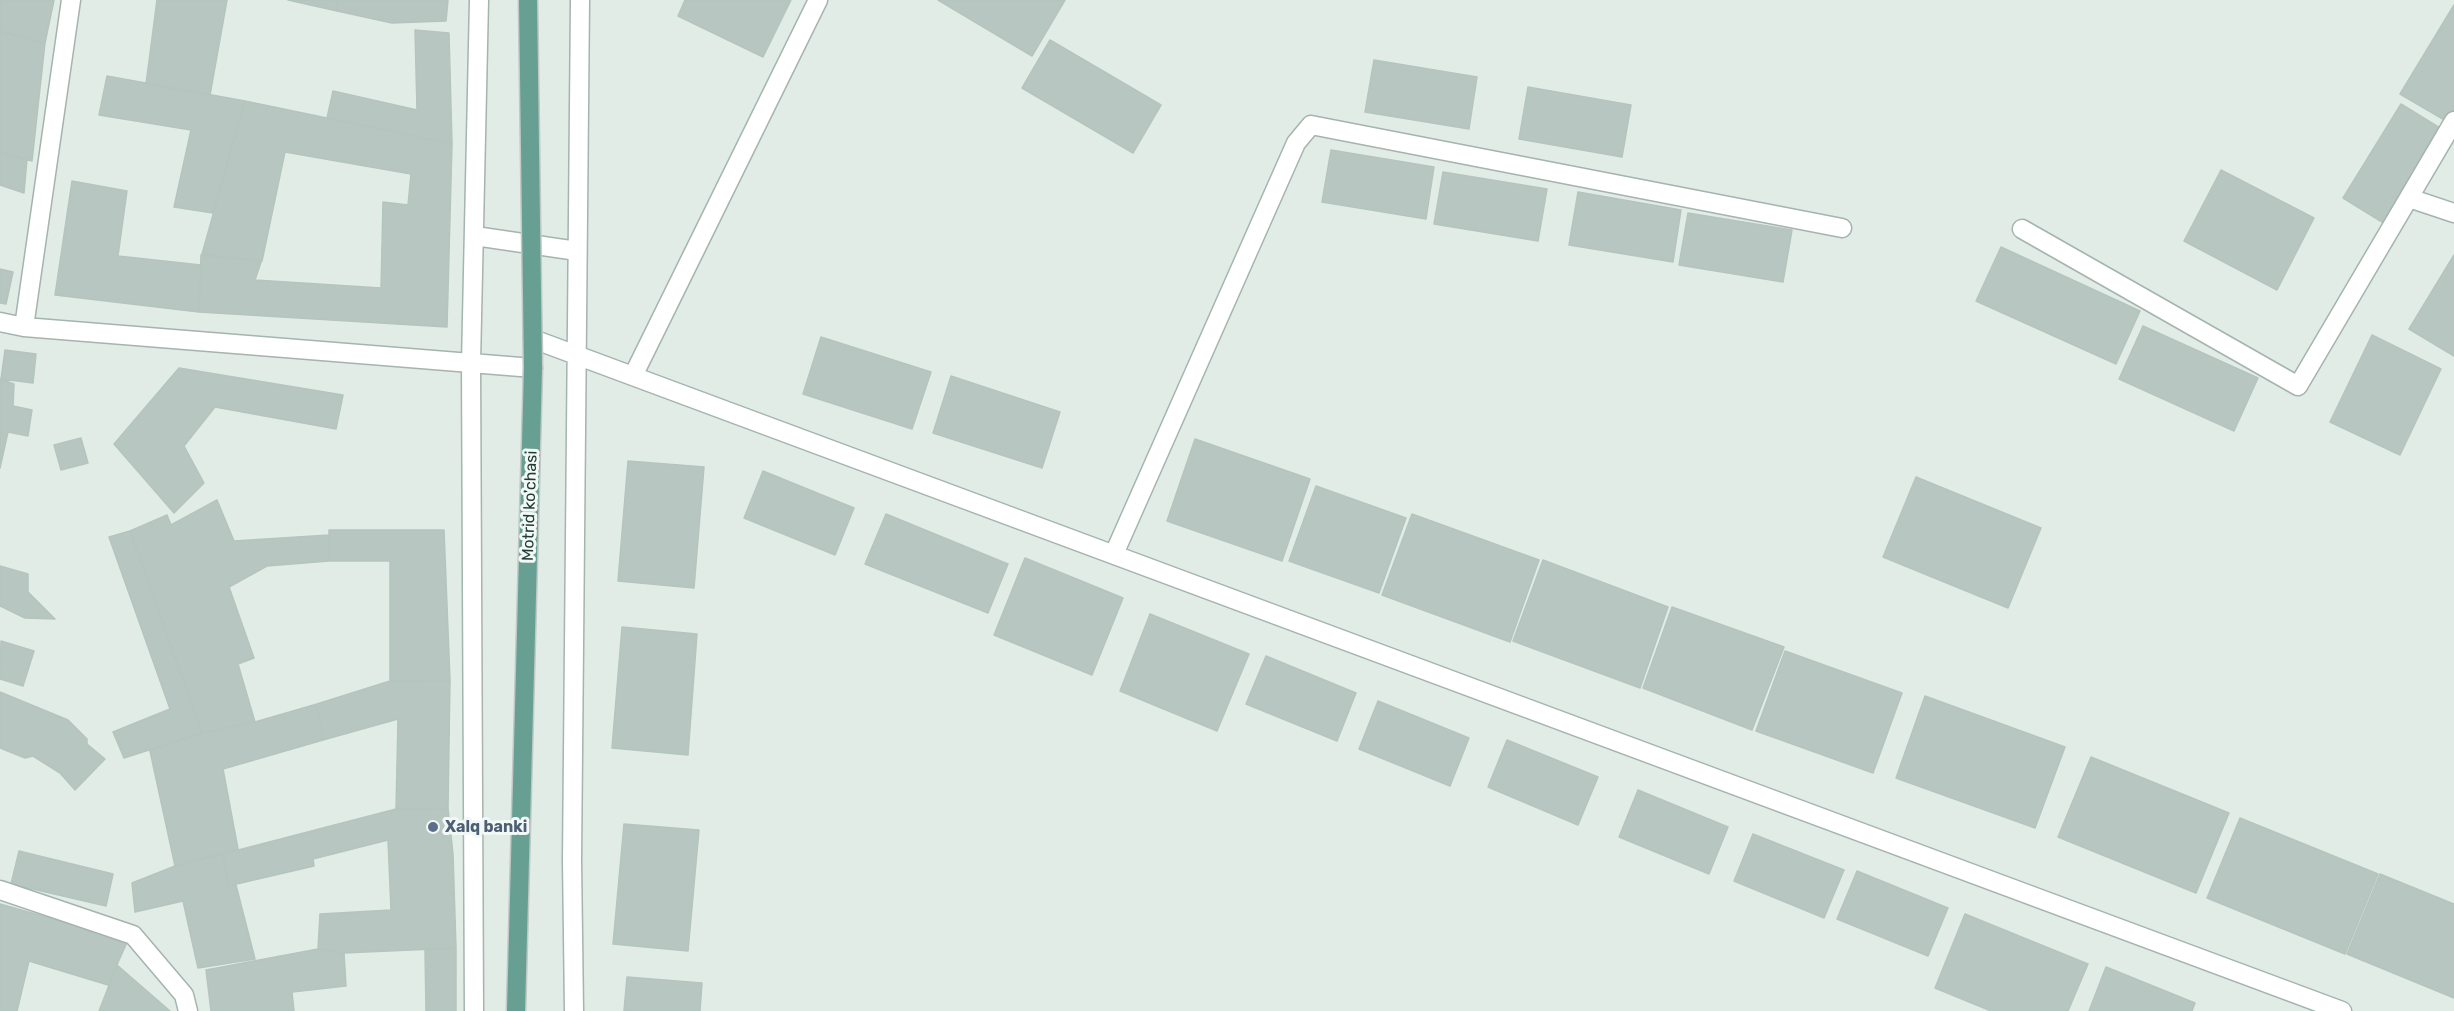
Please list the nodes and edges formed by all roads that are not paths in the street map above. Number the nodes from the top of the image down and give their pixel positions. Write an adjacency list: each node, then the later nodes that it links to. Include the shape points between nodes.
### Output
1 (71, 0): 14 (street)
2 (479, 0): 11 (street)
3 (528, 0): 15 (main road, Motrid ko'chasi, bridge)
4 (580, 0): 12 (street)
5 (818, 0): 19 (street)
6 (2454, 121): 7 (street)
7 (2409, 198): 8 (street); 10 (street, via 2298,386)
8 (2454, 213)
9 (1842, 228): 20 (street, via 1311,125 1296,143)
10 (2022, 229)
11 (475, 236): 12 (street); 17 (street)
12 (578, 251): 16 (street)
13 (0, 322): 14 (street)
14 (24, 327): 17 (street)
15 (533, 339): 16 (street); 18 (main road, Motrid ko'chasi, bridge)
16 (577, 355): 19 (street); 25 (street)
17 (471, 363): 18 (street); 23 (street)
18 (533, 368): 24 (main road, Motrid ko'chasi, bridge)
19 (633, 376): 20 (street)
20 (1114, 554): 26 (street)
21 (0, 890): 22 (street, via 133,935 184,995)
22 (188, 1011)
23 (474, 1011)
24 (516, 1011)
25 (574, 1011)
26 (2342, 1011)

